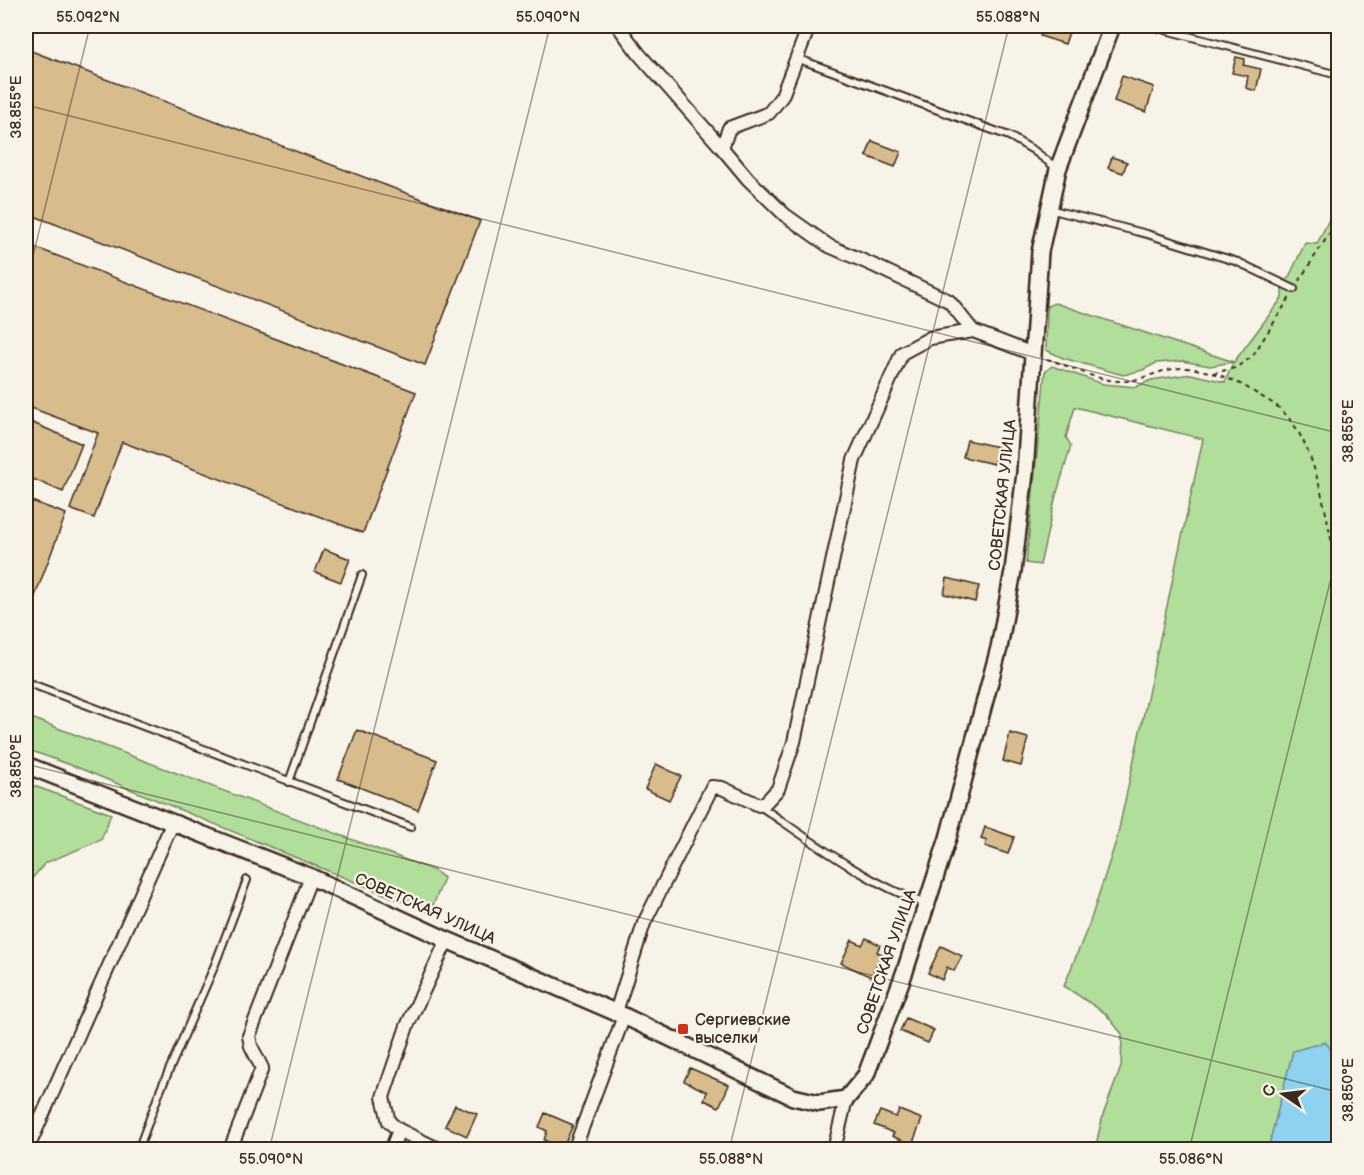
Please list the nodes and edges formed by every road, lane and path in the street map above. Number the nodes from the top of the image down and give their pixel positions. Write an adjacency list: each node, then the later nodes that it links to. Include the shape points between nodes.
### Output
1 (618, 26): 7 (street)
2 (809, 26): 5 (street)
3 (1112, 26): 8 (street, СОВЕТСКАЯ УЛИЦА)
4 (1150, 26): 6 (lane)
5 (796, 58): 7 (street, via 782,96 769,113 729,128); 8 (lane, via 1008,136)
6 (1338, 75)
7 (722, 148): 12 (street, via 785,215 829,246 949,301)
8 (1058, 170): 9 (street, СОВЕТСКАЯ УЛИЦА)
9 (1048, 209): 11 (lane, via 1238,262); 13 (street, СОВЕТСКАЯ УЛИЦА, via 1040,252)
10 (1338, 220): 11 (path)
11 (1294, 289): 14 (path, via 1252,357 1235,368)
12 (973, 332): 13 (street); 20 (street, via 930,338 902,353 892,375 854,460 794,742 778,789)
13 (1033, 354): 14 (path, via 1104,380 1133,380 1162,370 1187,368); 25 (street, СОВЕТСКАЯ УЛИЦА, via 1025,473 1001,637)
14 (1213, 373): 16 (path, via 1244,386 1279,408 1303,438 1318,481)
15 (362, 575): 19 (lane)
16 (1338, 576)
17 (26, 682): 19 (lane)
18 (26, 765): 21 (street, СОВЕТСКАЯ УЛИЦА)
19 (289, 782): 22 (lane)
20 (759, 805): 25 (lane, via 853,869); 27 (street, via 712,787 644,924)
21 (173, 822): 23 (street, СОВЕТСКАЯ УЛИЦА); 30 (street)
22 (411, 827)
23 (311, 877): 26 (street, СОВЕТСКАЯ УЛИЦА); 32 (street, via 249,1036 262,1068)
24 (247, 880): 31 (lane)
25 (927, 904): 28 (street, СОВЕТСКАЯ УЛИЦА, via 866,1075)
26 (447, 940): 27 (street, СОВЕТСКАЯ УЛИЦА); 29 (street, via 407,1026 383,1097 389,1122)
27 (620, 1014): 28 (street, СОВЕТСКАЯ УЛИЦА, via 793,1097 819,1103); 35 (street)
28 (846, 1099): 36 (street)
29 (399, 1130): 33 (street); 34 (street)
30 (27, 1149)
31 (138, 1149)
32 (230, 1149)
33 (391, 1149)
34 (440, 1149)
35 (574, 1149)
36 (834, 1149)

